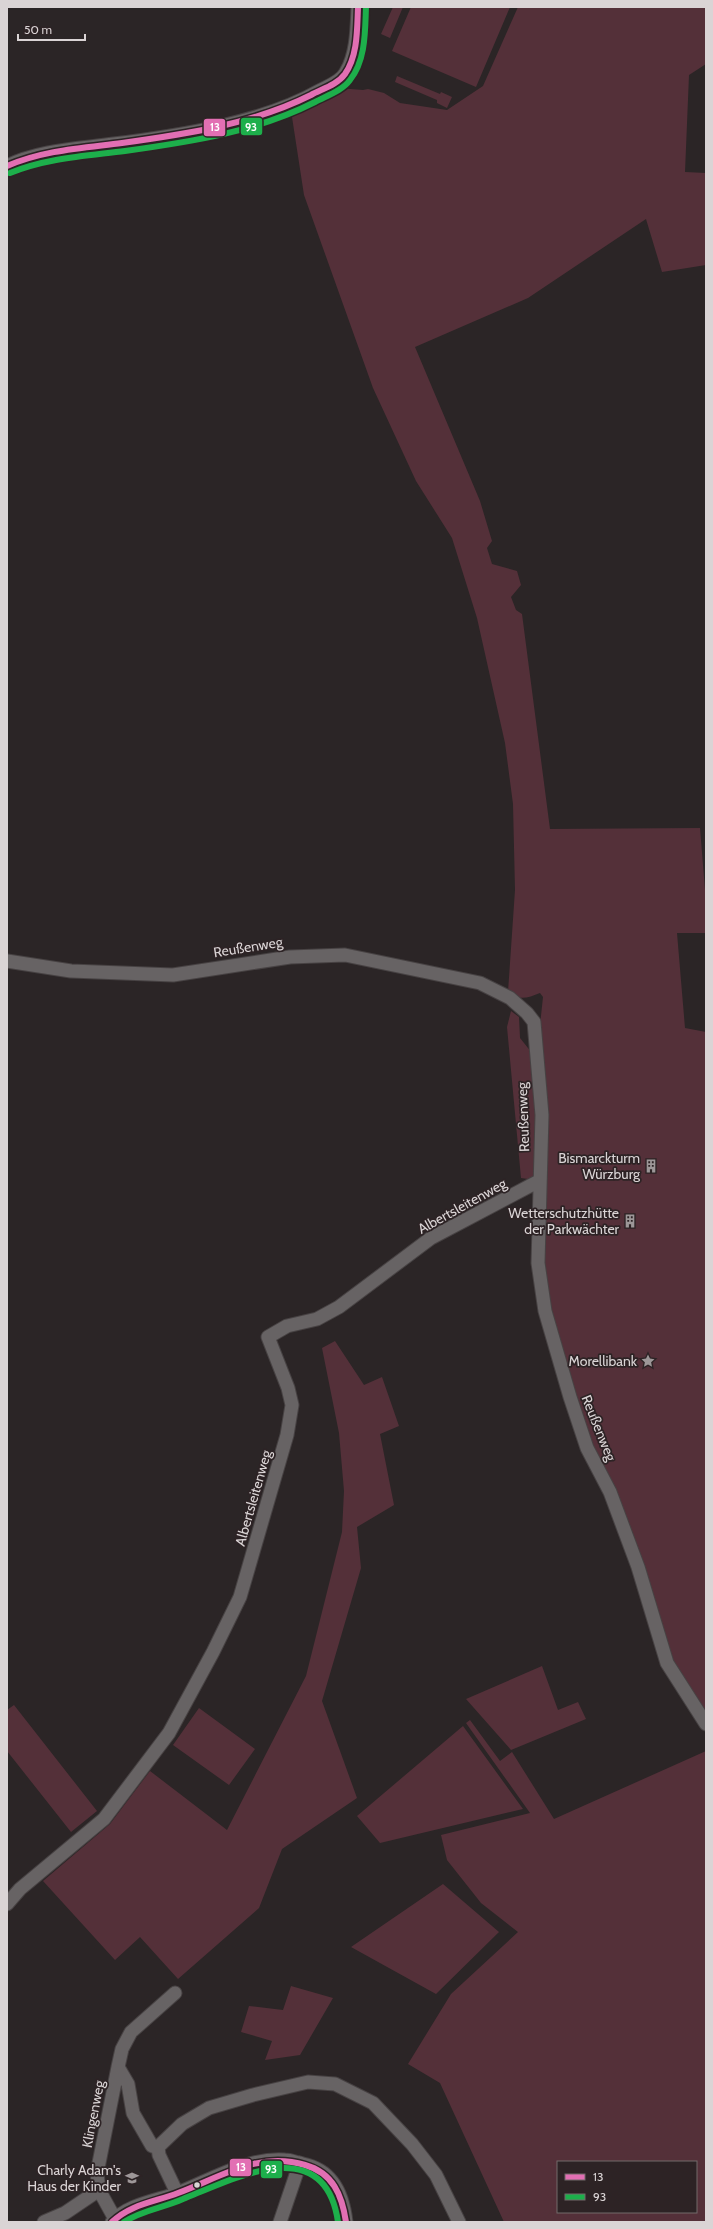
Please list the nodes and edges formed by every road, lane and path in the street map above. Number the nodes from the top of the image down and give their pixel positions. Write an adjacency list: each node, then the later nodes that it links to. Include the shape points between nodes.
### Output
1 (358, 7): 2 (street, via 353,57 346,73 337,81 298,103 228,124 134,142 55,152)
2 (7, 166)
3 (7, 961): 4 (street, Reußenweg, via 71,971 173,975 290,957 345,955 480,983 510,998 534,1022 542,1115)
4 (539, 1181): 5 (street, Reußenweg, via 538,1263 545,1311 570,1397 587,1448 610,1492 638,1567 668,1663); 6 (street, Albertsleitenweg, via 432,1238 339,1307 317,1319 288,1326 268,1337 292,1405 287,1435 240,1597 169,1732 104,1819)
5 (706, 1724)
6 (7, 1904)
7 (175, 1993): 8 (street, Klingenweg, via 131,2032 122,2049)
8 (118, 2067): 9 (street, via 128,2084 133,2113 152,2146); 11 (street, Klingenweg, via 97,2172)
9 (158, 2147): 12 (street, via 159,2155); 17 (street, via 182,2124 209,2108 308,2082 335,2084 373,2103 412,2144 436,2175)
10 (300, 2164): 12 (street, via 285,2160 268,2161 230,2171); 15 (street); 16 (street, via 325,2172 338,2188)
11 (99, 2190): 13 (street, Klingenweg); 14 (street, via 65,2213)
12 (177, 2193): 13 (street, via 126,2210)
13 (114, 2220)
14 (44, 2222)
15 (280, 2222)
16 (346, 2222)
17 (459, 2222)

